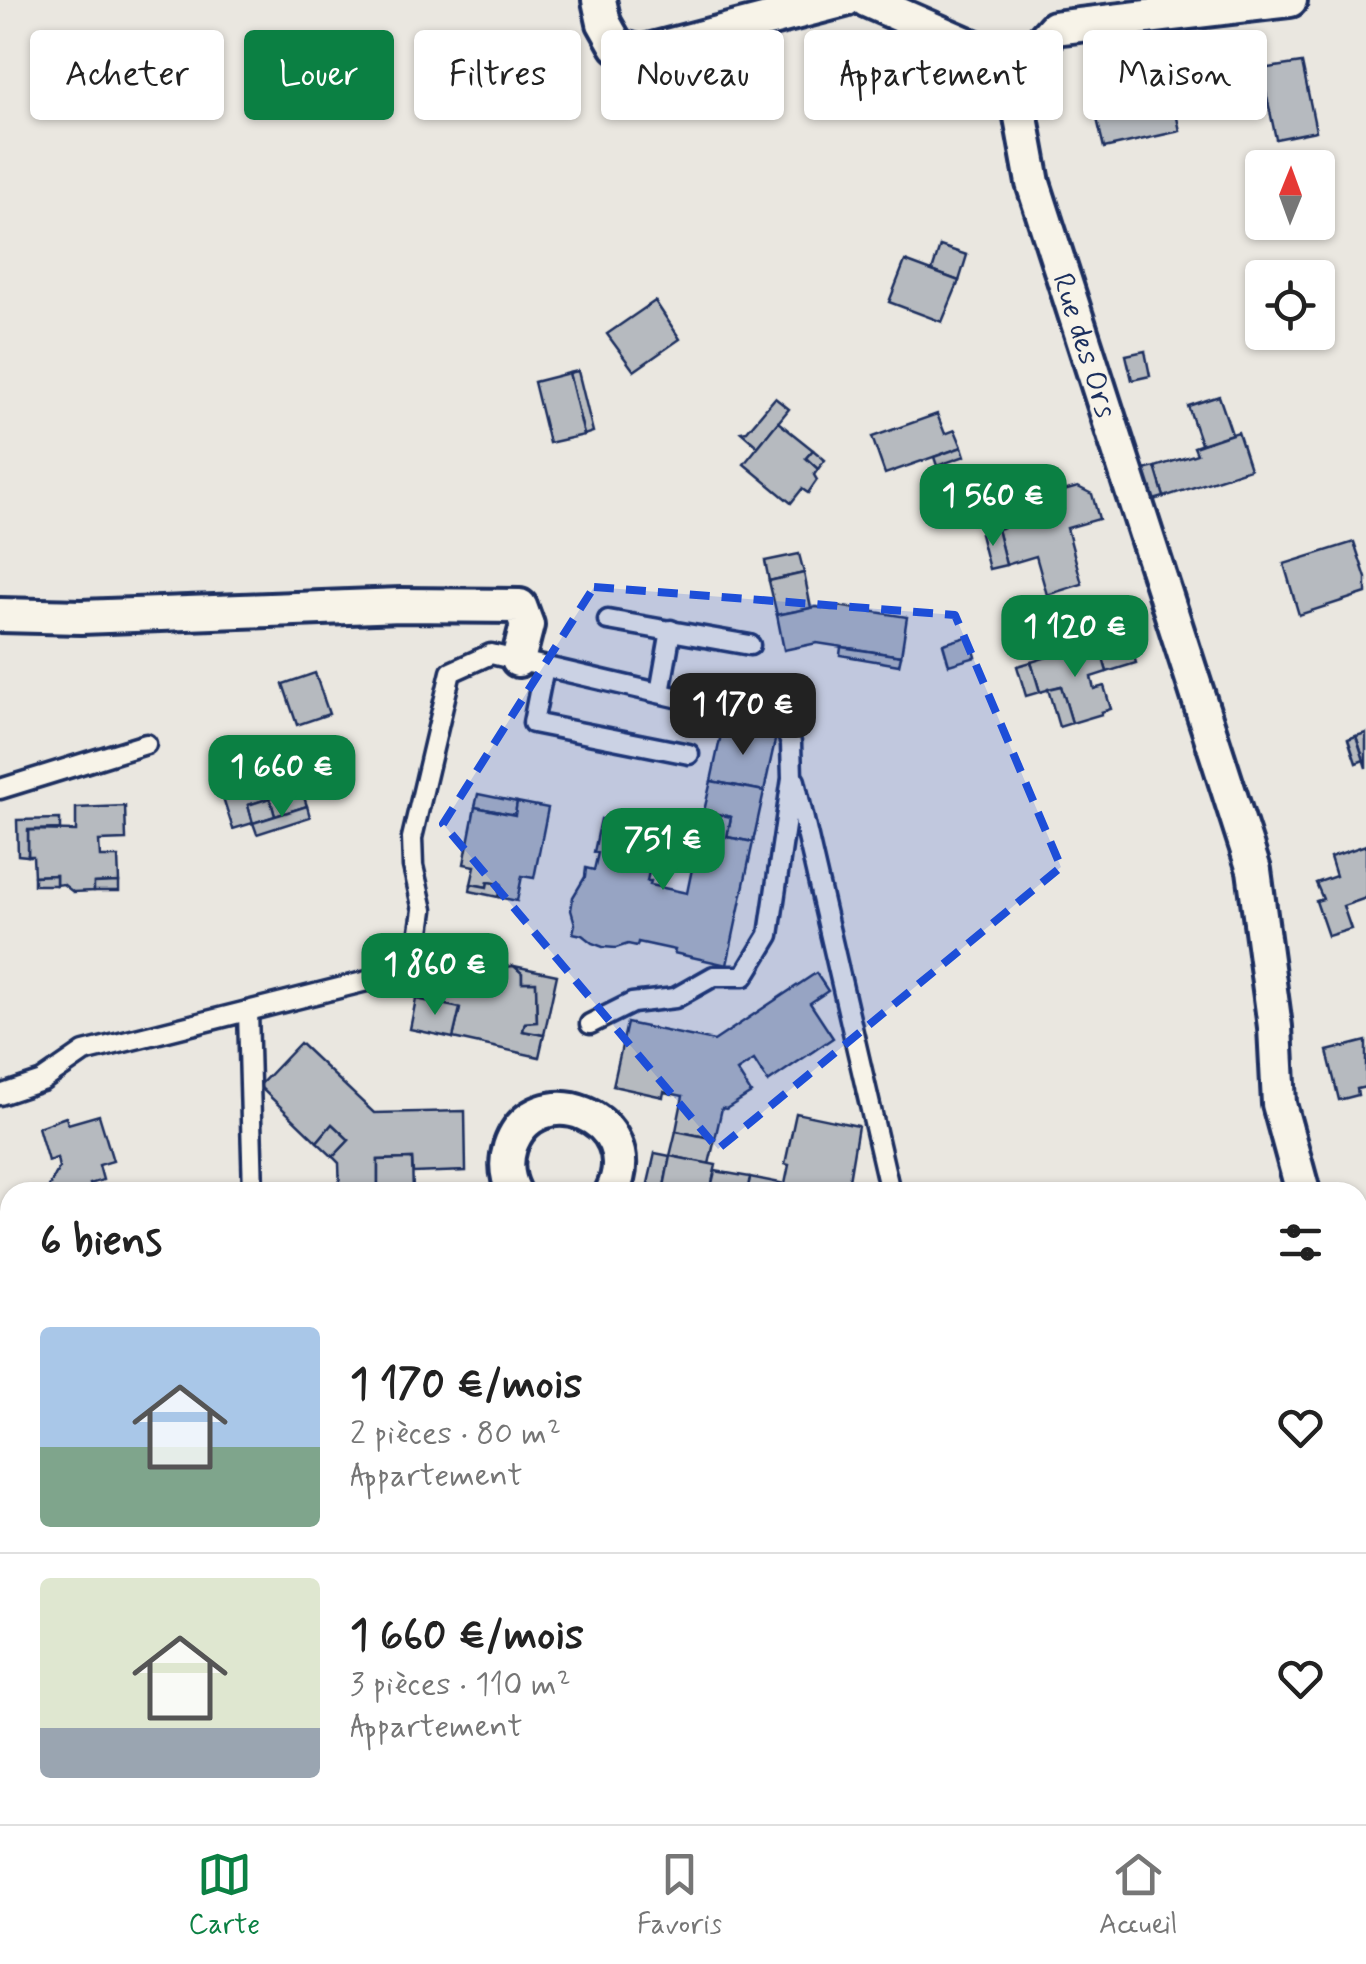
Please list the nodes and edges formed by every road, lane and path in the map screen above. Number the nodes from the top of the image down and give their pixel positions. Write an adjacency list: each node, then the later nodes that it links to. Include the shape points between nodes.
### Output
1 (599, 0): 2 (street, via 617,46 640,53)
2 (845, 0)
3 (866, 0): 5 (street)
4 (1290, 0): 6 (street)
5 (935, 30)
6 (1052, 30)
7 (1022, 120): 25 (street, Rue des Ors, via 1033,183 1254,870 1279,1104)
8 (0, 615): 12 (street, via 520,606)
9 (608, 620): 10 (lane)
10 (671, 630): 11 (lane); 13 (lane)
11 (750, 645)
12 (531, 664): 13 (lane); 15 (lane, via 533,723); 18 (lane, via 491,654 451,672 412,838 423,910 419,938 404,964 376,979)
13 (660, 694): 16 (lane, via 783,722)
14 (146, 744): 17 (lane)
15 (688, 754)
16 (792, 766): 19 (lane, via 770,936 744,976 714,976 676,998 632,1003); 24 (lane)
17 (0, 789)
18 (248, 1011): 20 (lane, via 84,1052 42,1082); 21 (lane)
19 (590, 1024)
20 (0, 1095)
21 (254, 1182)
22 (510, 1182): 23 (street, via 507,1156 521,1128 564,1108 607,1129 620,1158)
23 (616, 1182)
24 (888, 1182)
25 (1300, 1182)

